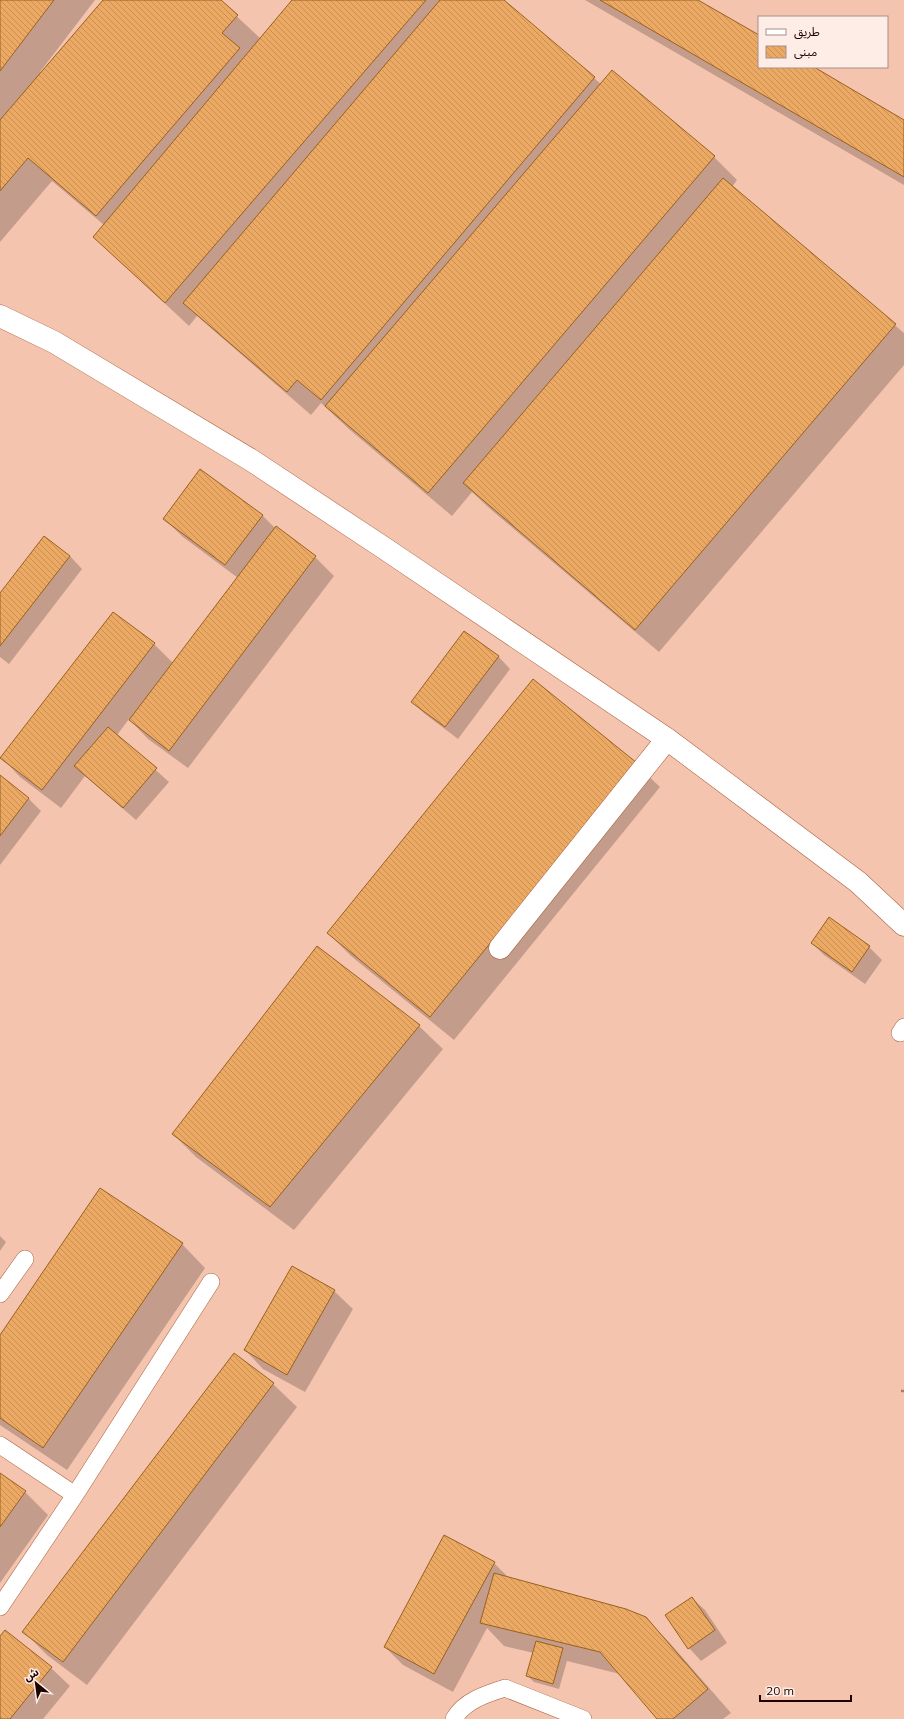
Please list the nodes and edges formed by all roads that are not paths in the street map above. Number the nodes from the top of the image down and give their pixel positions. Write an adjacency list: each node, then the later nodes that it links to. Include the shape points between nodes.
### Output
1 (0, 316): 2 (street, via 54,342 251,460)
2 (667, 739): 3 (street, via 858,882); 4 (street)
3 (904, 924)
4 (500, 948)
5 (25, 1258): 7 (lane)
6 (211, 1282): 9 (lane)
7 (0, 1294)
8 (0, 1445): 9 (lane)
9 (75, 1495): 10 (lane)
10 (0, 1607)
11 (454, 1719): 12 (lane, via 458,1711 480,1696 505,1688)
12 (583, 1719)

